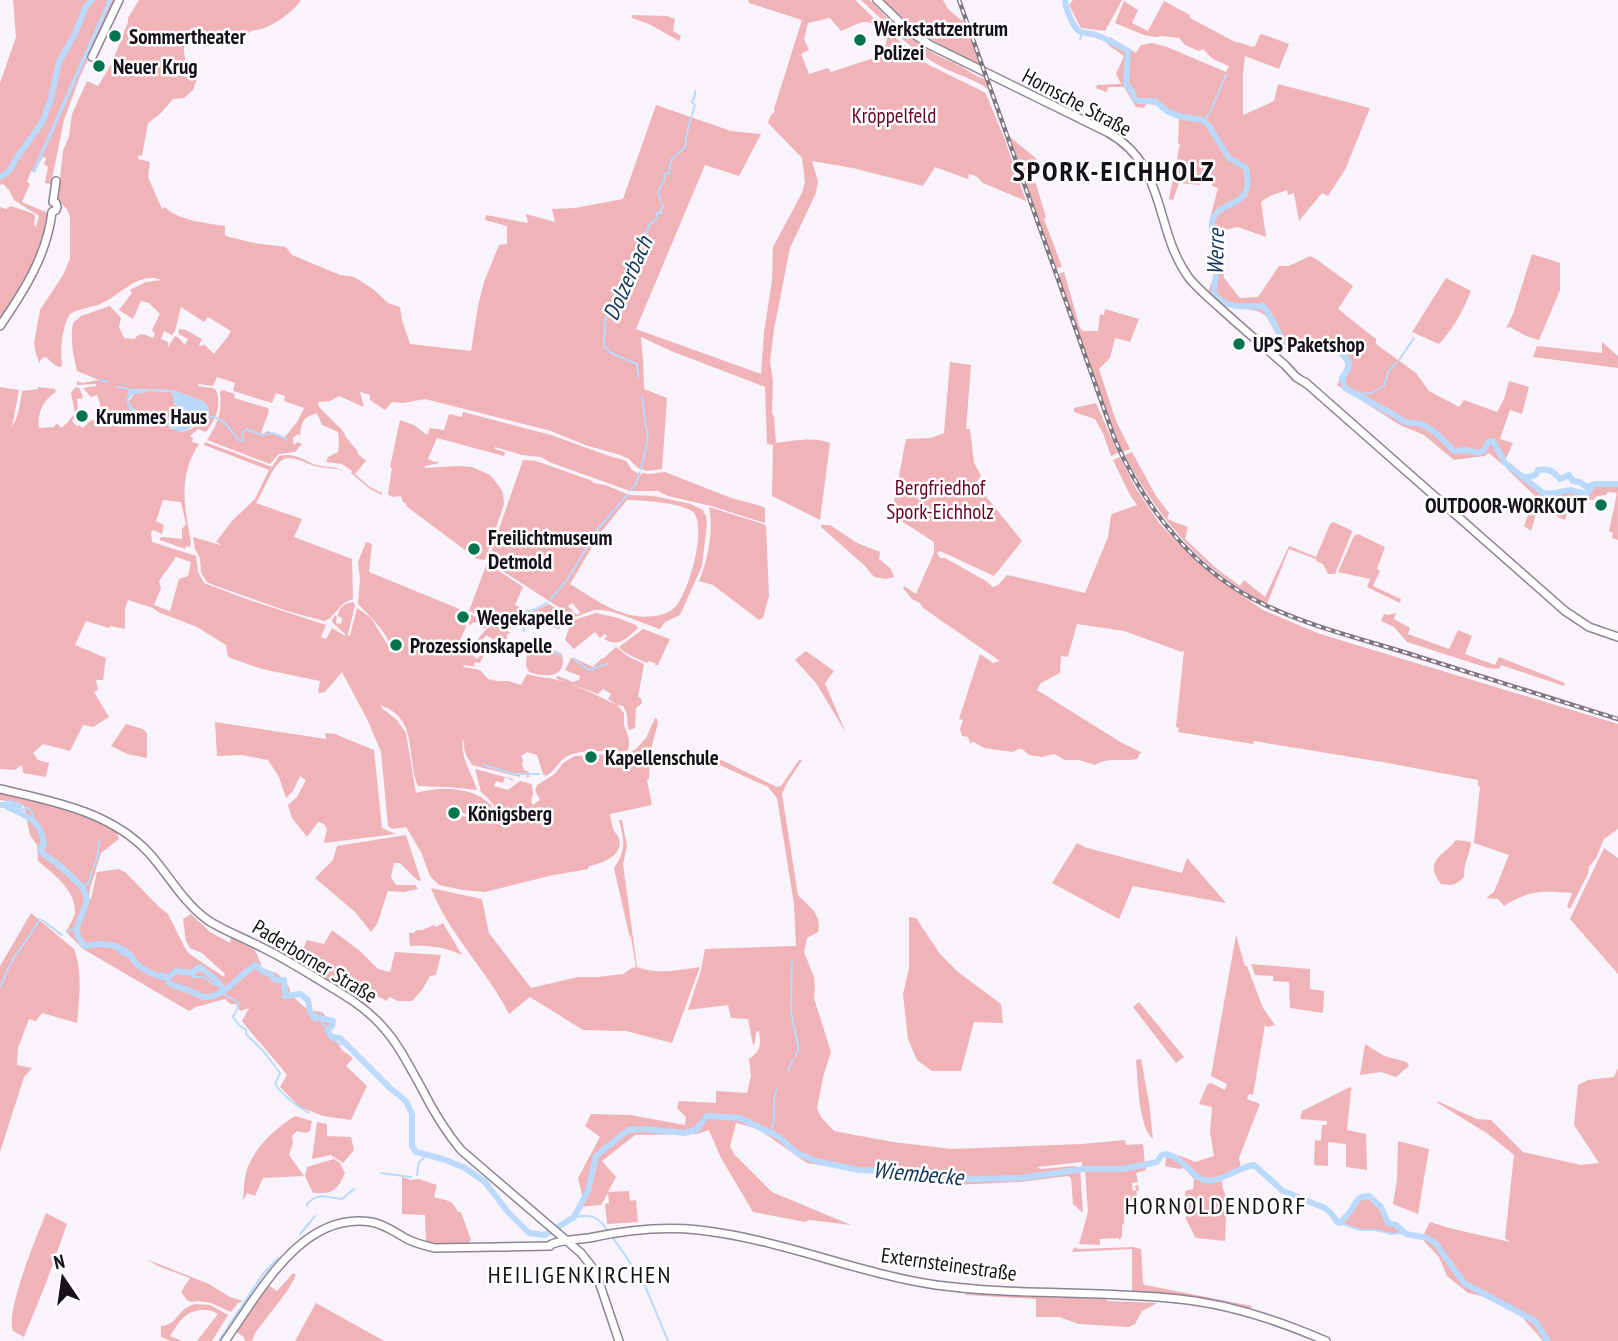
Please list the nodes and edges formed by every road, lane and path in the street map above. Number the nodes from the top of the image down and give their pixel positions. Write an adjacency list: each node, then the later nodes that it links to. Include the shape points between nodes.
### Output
1 (119, 0): 3 (main road)
2 (877, 0): 6 (main road, Hornsche Straße, via 936,49 1126,145 1146,170 1178,258 1202,292 1565,611)
3 (92, 57)
4 (55, 181): 5 (main road, via 53,202 57,207 36,266)
5 (0, 326)
6 (1618, 638)
7 (0, 789): 9 (main road, Paderborner Straße, via 88,813 123,831 151,856 198,913 271,951 368,1012 388,1032 455,1142)
8 (589, 1238): 9 (main road, Externsteinestraße); 10 (main road); 13 (main road, Externsteinestraße, via 671,1228 728,1234 917,1282 1202,1302)
9 (567, 1241): 10 (main road, Paderborner Straße); 11 (main road, Externsteinestraße, via 559,1246 435,1248 377,1223 337,1224 291,1251)
10 (581, 1253): 12 (main road, Paderborner Straße, via 597,1276)
11 (225, 1341)
12 (619, 1341)
13 (1326, 1341)

